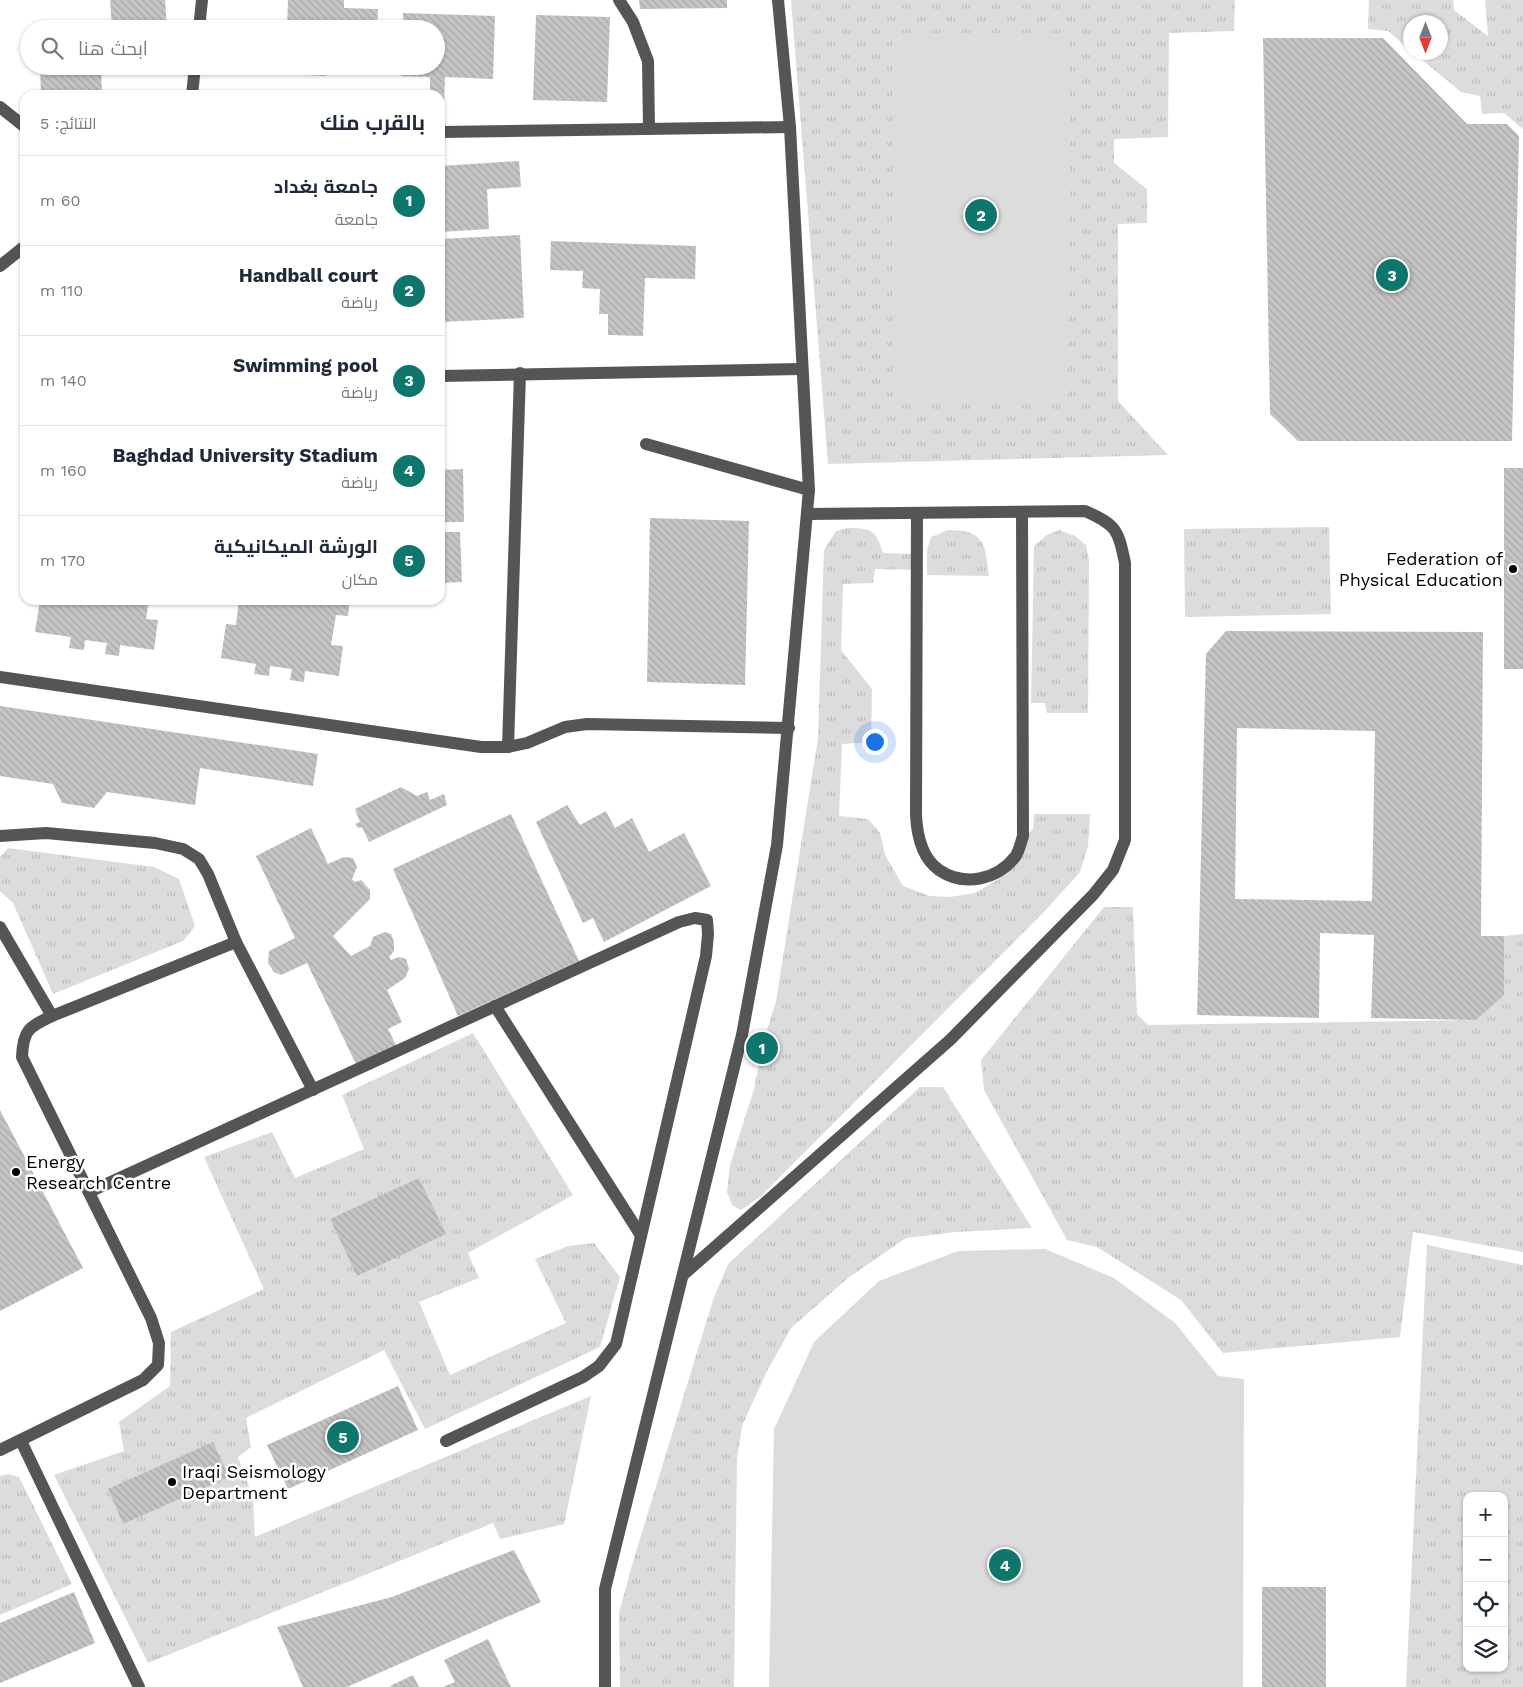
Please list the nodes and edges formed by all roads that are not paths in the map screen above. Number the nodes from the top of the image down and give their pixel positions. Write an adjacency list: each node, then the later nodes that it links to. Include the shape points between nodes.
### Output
1 (202, 0): 4 (lane)
2 (619, 0): 10 (lane, via 633,22 648,61)
3 (778, 0): 9 (lane)
4 (200, 20)
5 (194, 75): 6 (lane)
6 (193, 90)
7 (0, 107): 8 (lane)
8 (20, 123)
9 (790, 127): 10 (lane); 14 (lane)
10 (649, 130): 11 (lane)
11 (445, 132)
12 (20, 250): 13 (lane)
13 (0, 266)
14 (801, 369): 15 (lane); 18 (lane)
15 (520, 373): 16 (lane); 24 (lane)
16 (445, 376)
17 (646, 444): 18 (lane)
18 (809, 490): 21 (lane)
19 (1022, 512): 20 (lane); 20 (lane, via 1023,836 1016,856 1002,871 983,879 961,879 939,870 926,854 918,836); 33 (lane, via 1086,512 1108,522 1120,540 1125,563 1125,840 1113,870 1094,895 950,1040)
20 (917, 513): 21 (lane)
21 (808, 514): 23 (lane)
22 (0, 677): 24 (lane, via 480,747)
23 (789, 728): 24 (lane, via 587,724 564,727 527,744); 33 (lane, via 777,845 744,1026)
24 (508, 747)
25 (0, 836): 27 (lane, via 46,833 183,848 199,859 208,874)
26 (0, 927): 29 (lane)
27 (236, 942): 29 (lane); 30 (lane)
28 (495, 1006): 30 (lane); 32 (lane); 32 (lane, via 679,922 695,918 707,920 706,956)
29 (52, 1016): 31 (lane, via 32,1026 22,1039 22,1058)
30 (312, 1090): 31 (lane)
31 (89, 1192): 34 (lane, via 151,1318 159,1343 158,1365 143,1380)
32 (640, 1234): 35 (lane, via 616,1344 599,1366 583,1377)
33 (683, 1275): 38 (lane, via 605,1589)
34 (21, 1441): 36 (lane); 37 (lane)
35 (446, 1441)
36 (0, 1450)
37 (139, 1687)
38 (605, 1687)

